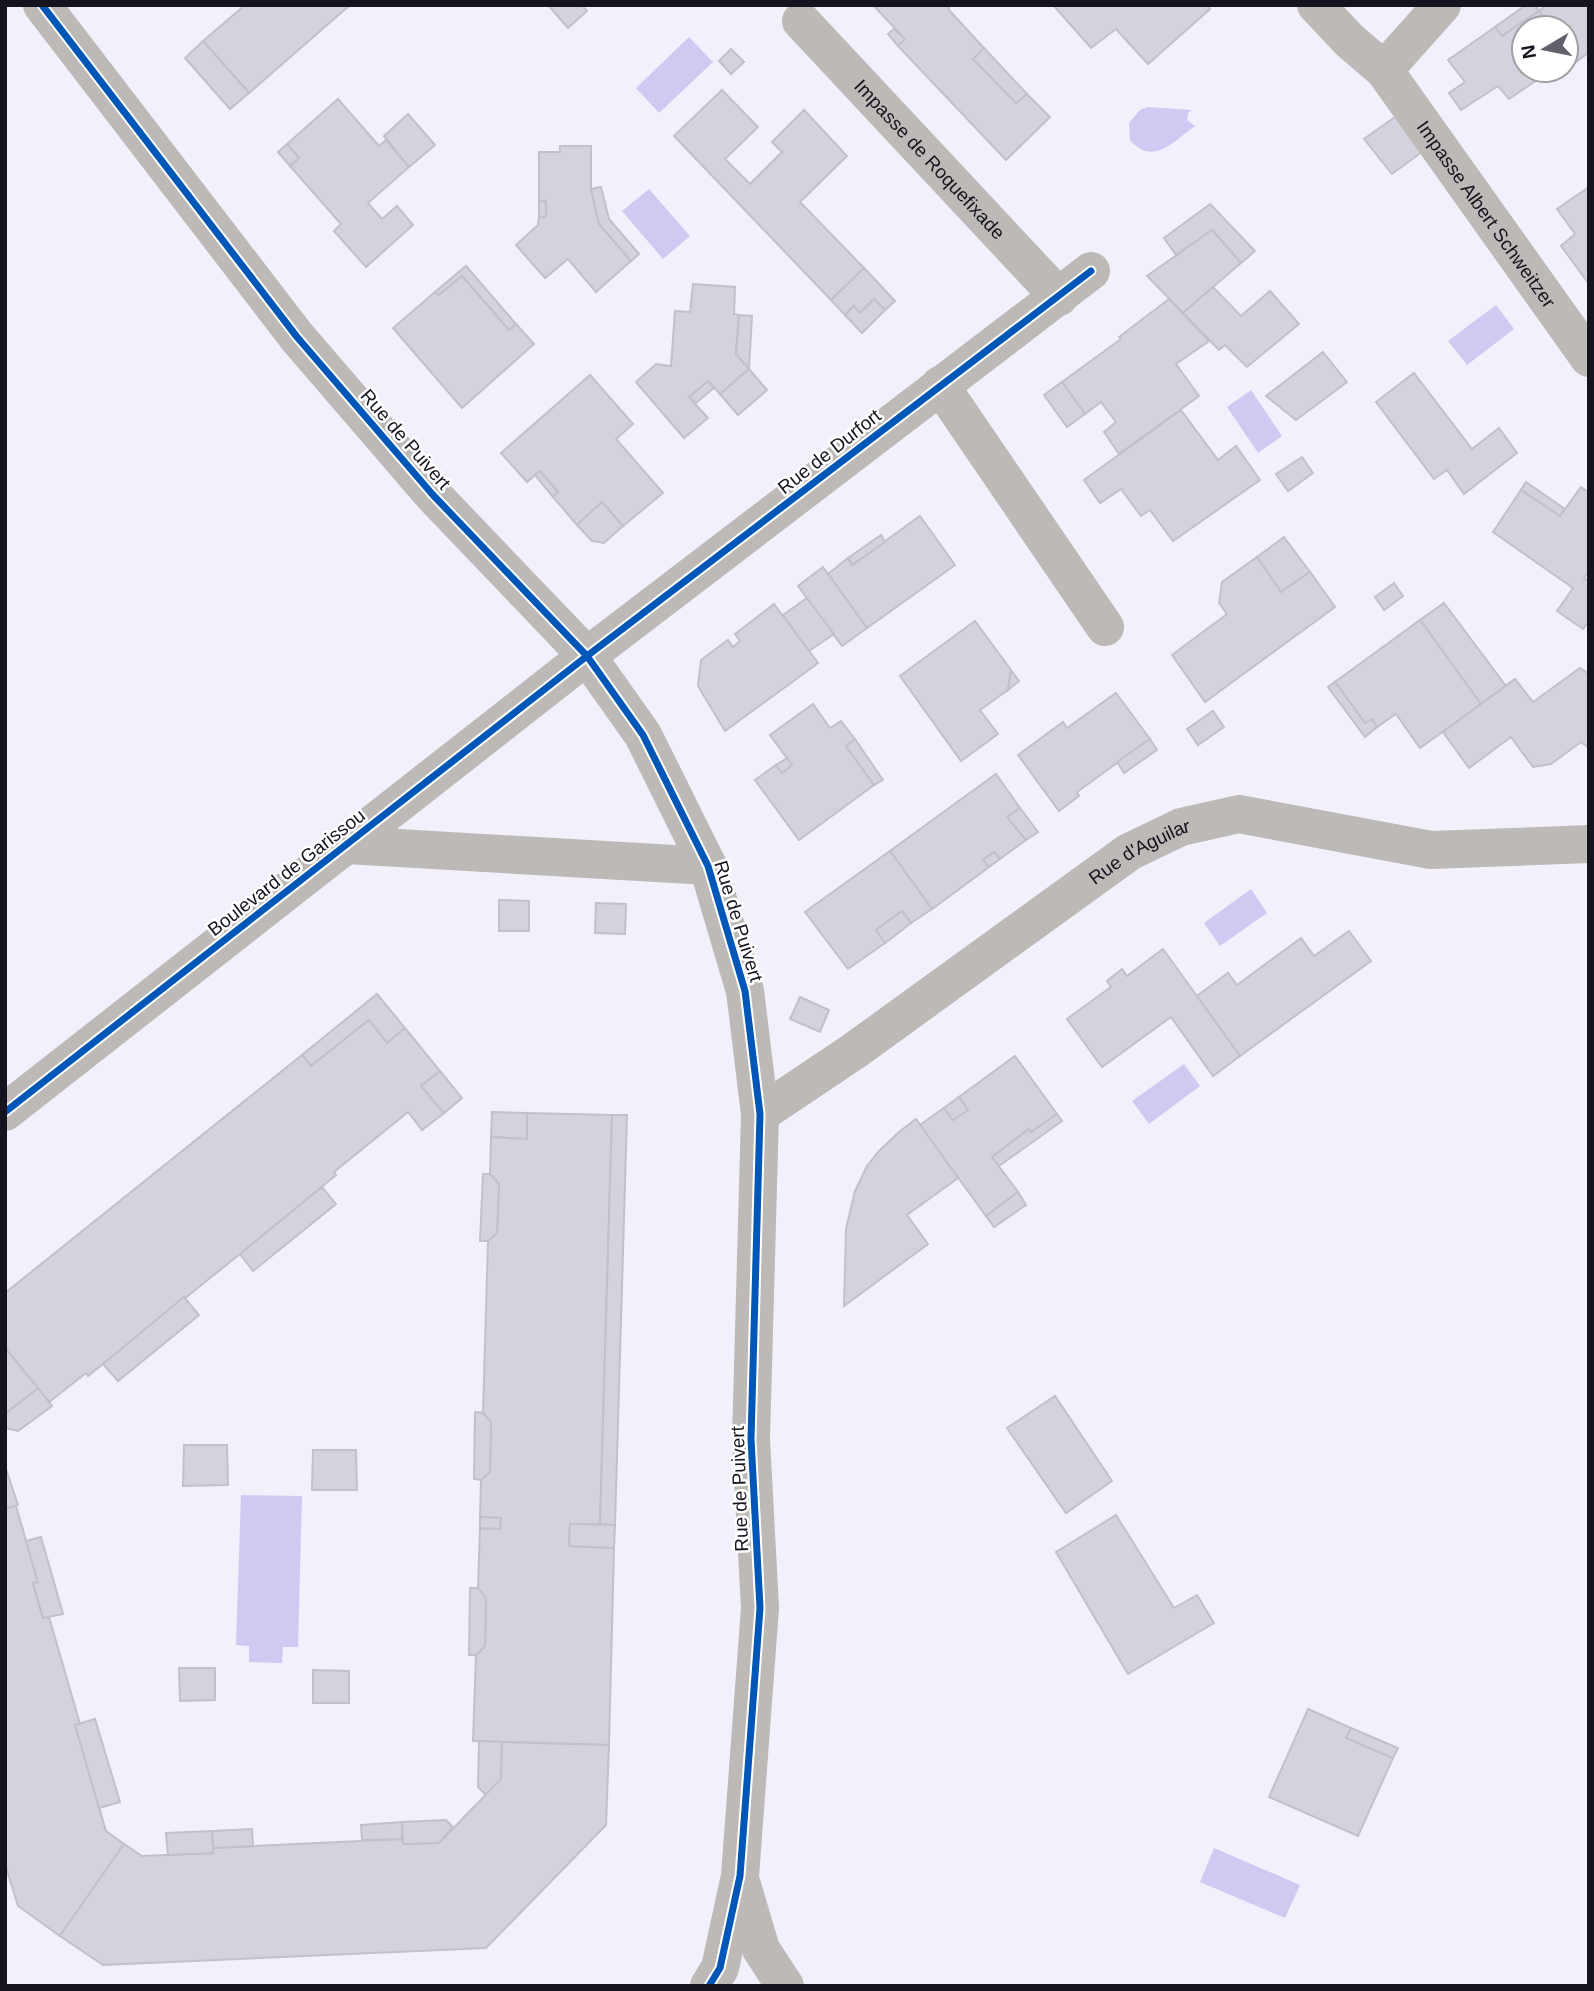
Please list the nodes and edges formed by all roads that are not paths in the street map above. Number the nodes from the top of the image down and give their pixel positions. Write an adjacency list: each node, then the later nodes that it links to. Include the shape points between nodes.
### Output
1 (1316, 5): 5 (street, Impasse Albert Schweitzer)
2 (1442, 5): 5 (street)
3 (59, 12): 11 (street, Rue de Puivert, via 298,337 433,495)
4 (801, 20): 7 (street, Impasse de Roquefixade)
5 (1384, 70): 8 (street, Impasse Albert Schweitzer)
6 (1091, 271): 7 (street, Rue de Durfort)
7 (1059, 297): 9 (street, Rue de Durfort)
8 (1589, 358)
9 (940, 385): 10 (street); 11 (street, Rue de Durfort)
10 (1105, 627)
11 (587, 656): 13 (street, Boulevard de Garissou); 14 (street, Rue de Puivert, via 643,735)
12 (1589, 844): 16 (street, Rue d'Aguilar, via 1431,850 1239,814 1181,827 1129,852)
13 (347, 845): 14 (street); 15 (street, Boulevard de Garissou)
14 (708, 866): 16 (street, Rue de Puivert, via 745,991)
15 (5, 1112)
16 (760, 1114): 17 (street, Rue de Puivert, via 751,1439 760,1608)
17 (740, 1876): 18 (street, Rue de Puivert, via 720,1968); 19 (street, Rue de Puivert, via 761,1949)
18 (709, 1986)
19 (785, 1986)

